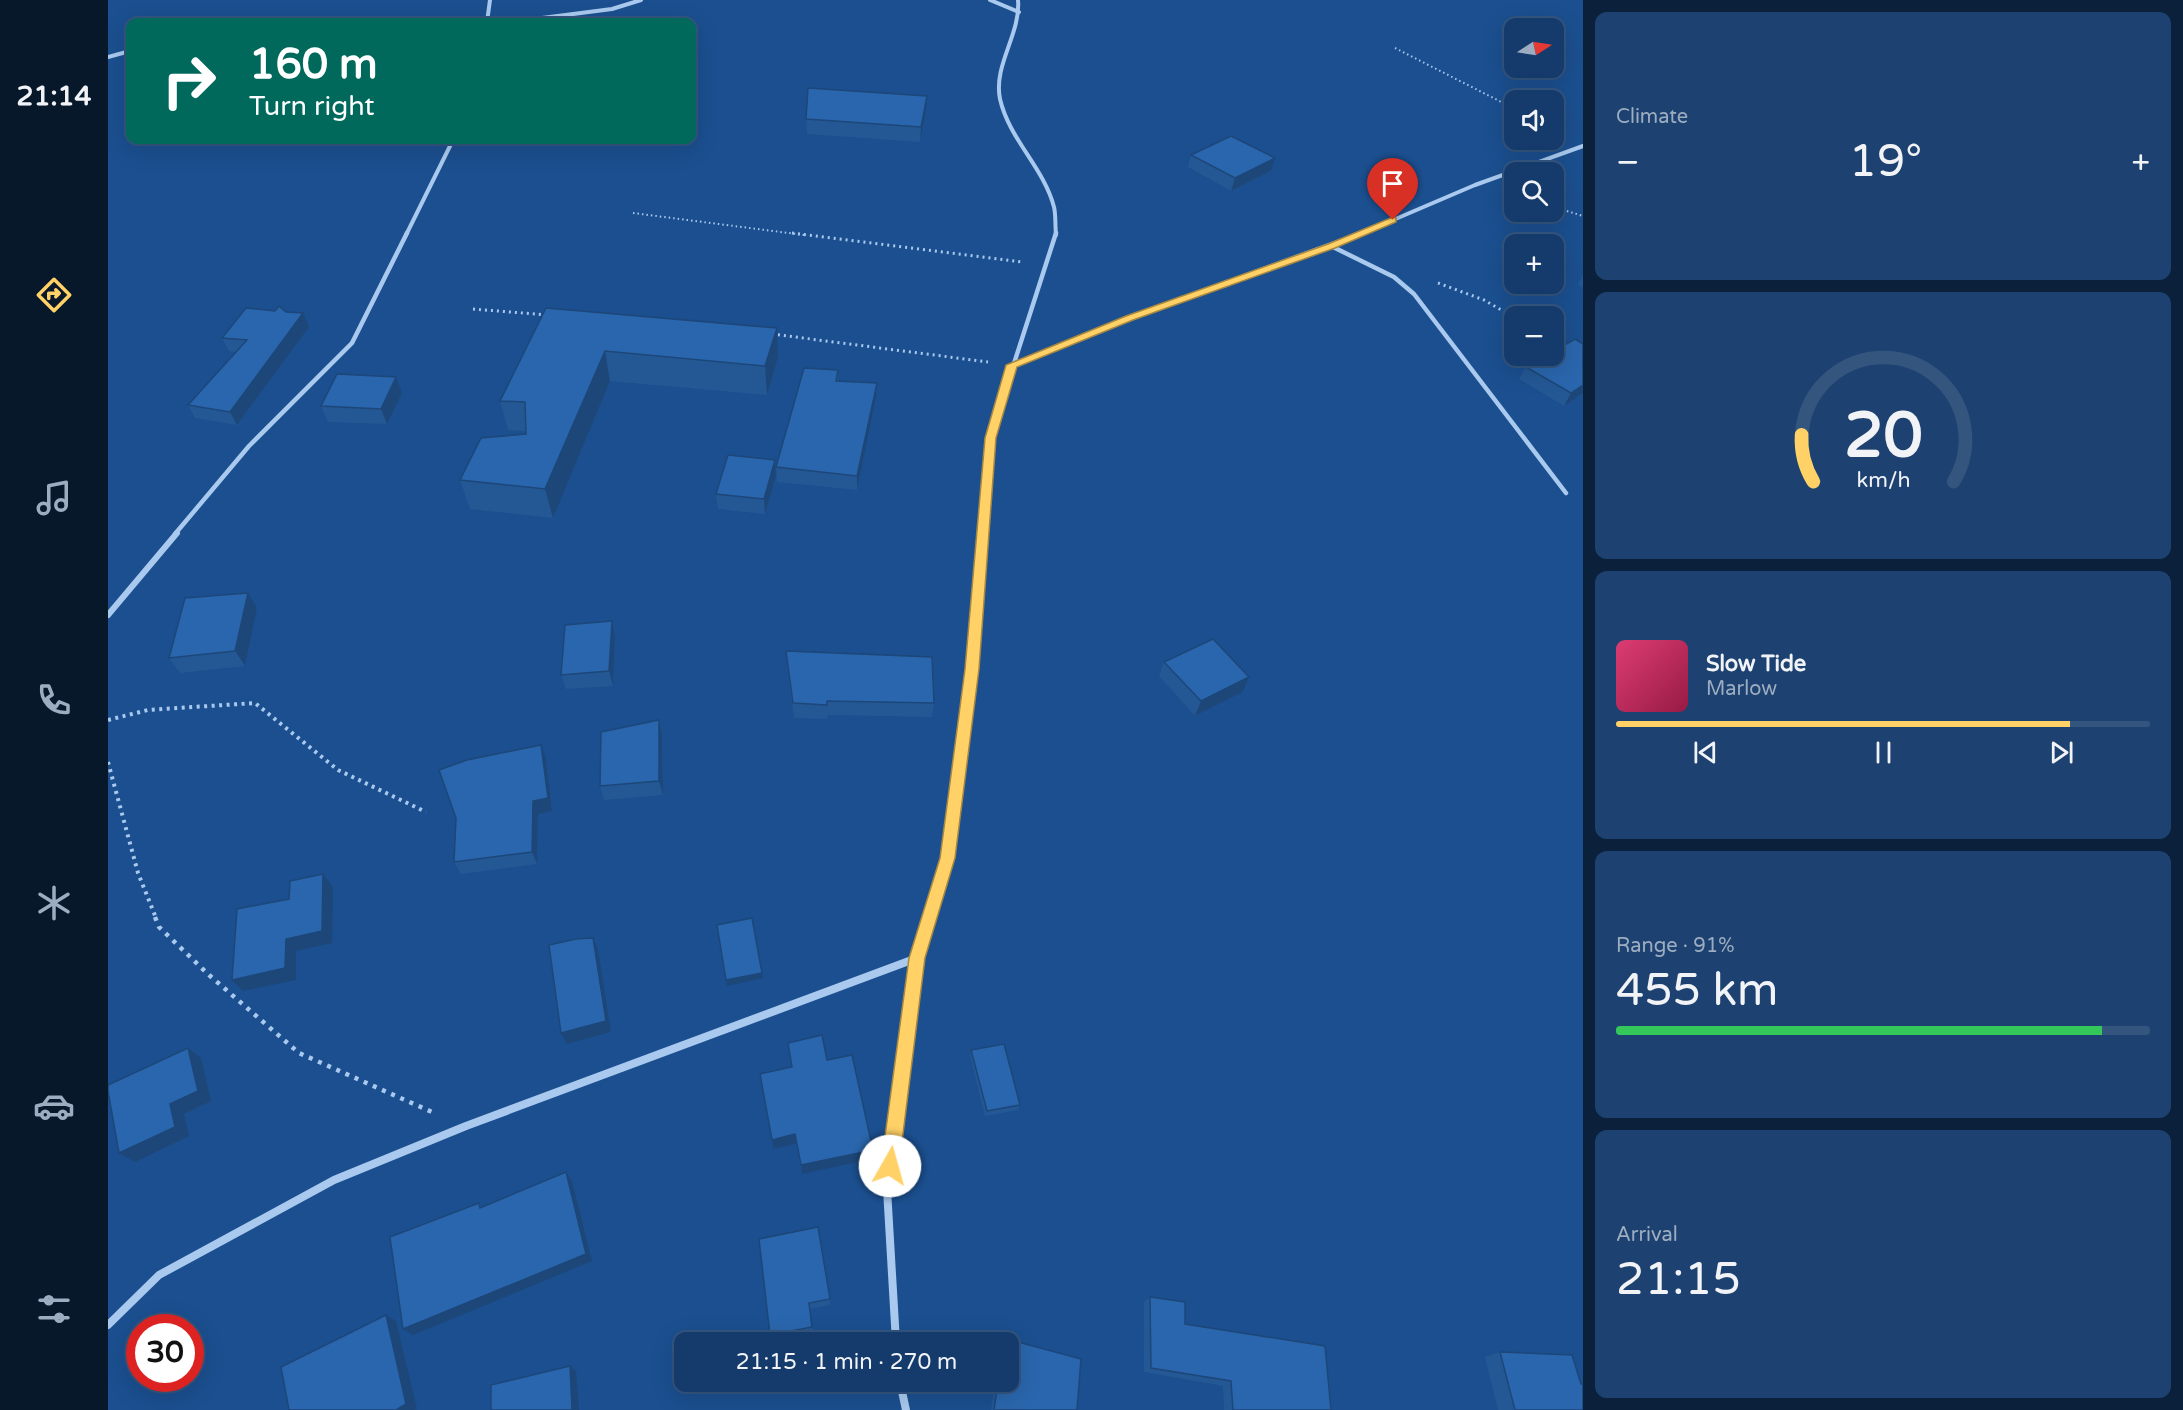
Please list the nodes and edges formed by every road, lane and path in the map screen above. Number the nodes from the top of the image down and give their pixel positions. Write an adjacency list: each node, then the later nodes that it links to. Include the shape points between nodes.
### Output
1 (490, 0): 6 (street)
2 (641, 0): 7 (street)
3 (990, 0): 5 (street)
4 (1018, 0): 5 (street)
5 (1019, 12): 18 (street, via 999,79 1000,98 1007,119 1054,207 1056,235)
6 (488, 18)
7 (541, 18)
8 (1395, 48): 11 (path)
9 (126, 52): 10 (street)
10 (108, 57)
11 (1504, 103)
12 (451, 144): 26 (street, via 352,343 249,446)
13 (1583, 146): 17 (street, via 1475,185)
14 (1564, 210): 16 (path)
15 (633, 213): 18 (path)
16 (1583, 216)
17 (1331, 246): 24 (street); 25 (street, via 1394,278 1414,294)
18 (1046, 265): 24 (street)
19 (473, 309): 20 (path)
20 (556, 315)
21 (768, 333): 24 (path)
22 (1564, 348): 23 (path)
23 (1573, 354)
24 (1012, 365): 30 (street, via 990,438 972,669 947,858)
25 (1566, 493)
26 (108, 615)
27 (108, 720): 29 (path, via 148,710 255,704 338,770)
28 (108, 762): 31 (path, via 138,873 159,927 299,1053)
29 (426, 812)
30 (917, 958): 31 (street); 33 (street, via 887,1189)
31 (466, 1126): 32 (street, via 334,1180 159,1275)
32 (108, 1325)
33 (895, 1332)
34 (902, 1392): 35 (street)
35 (906, 1410)

